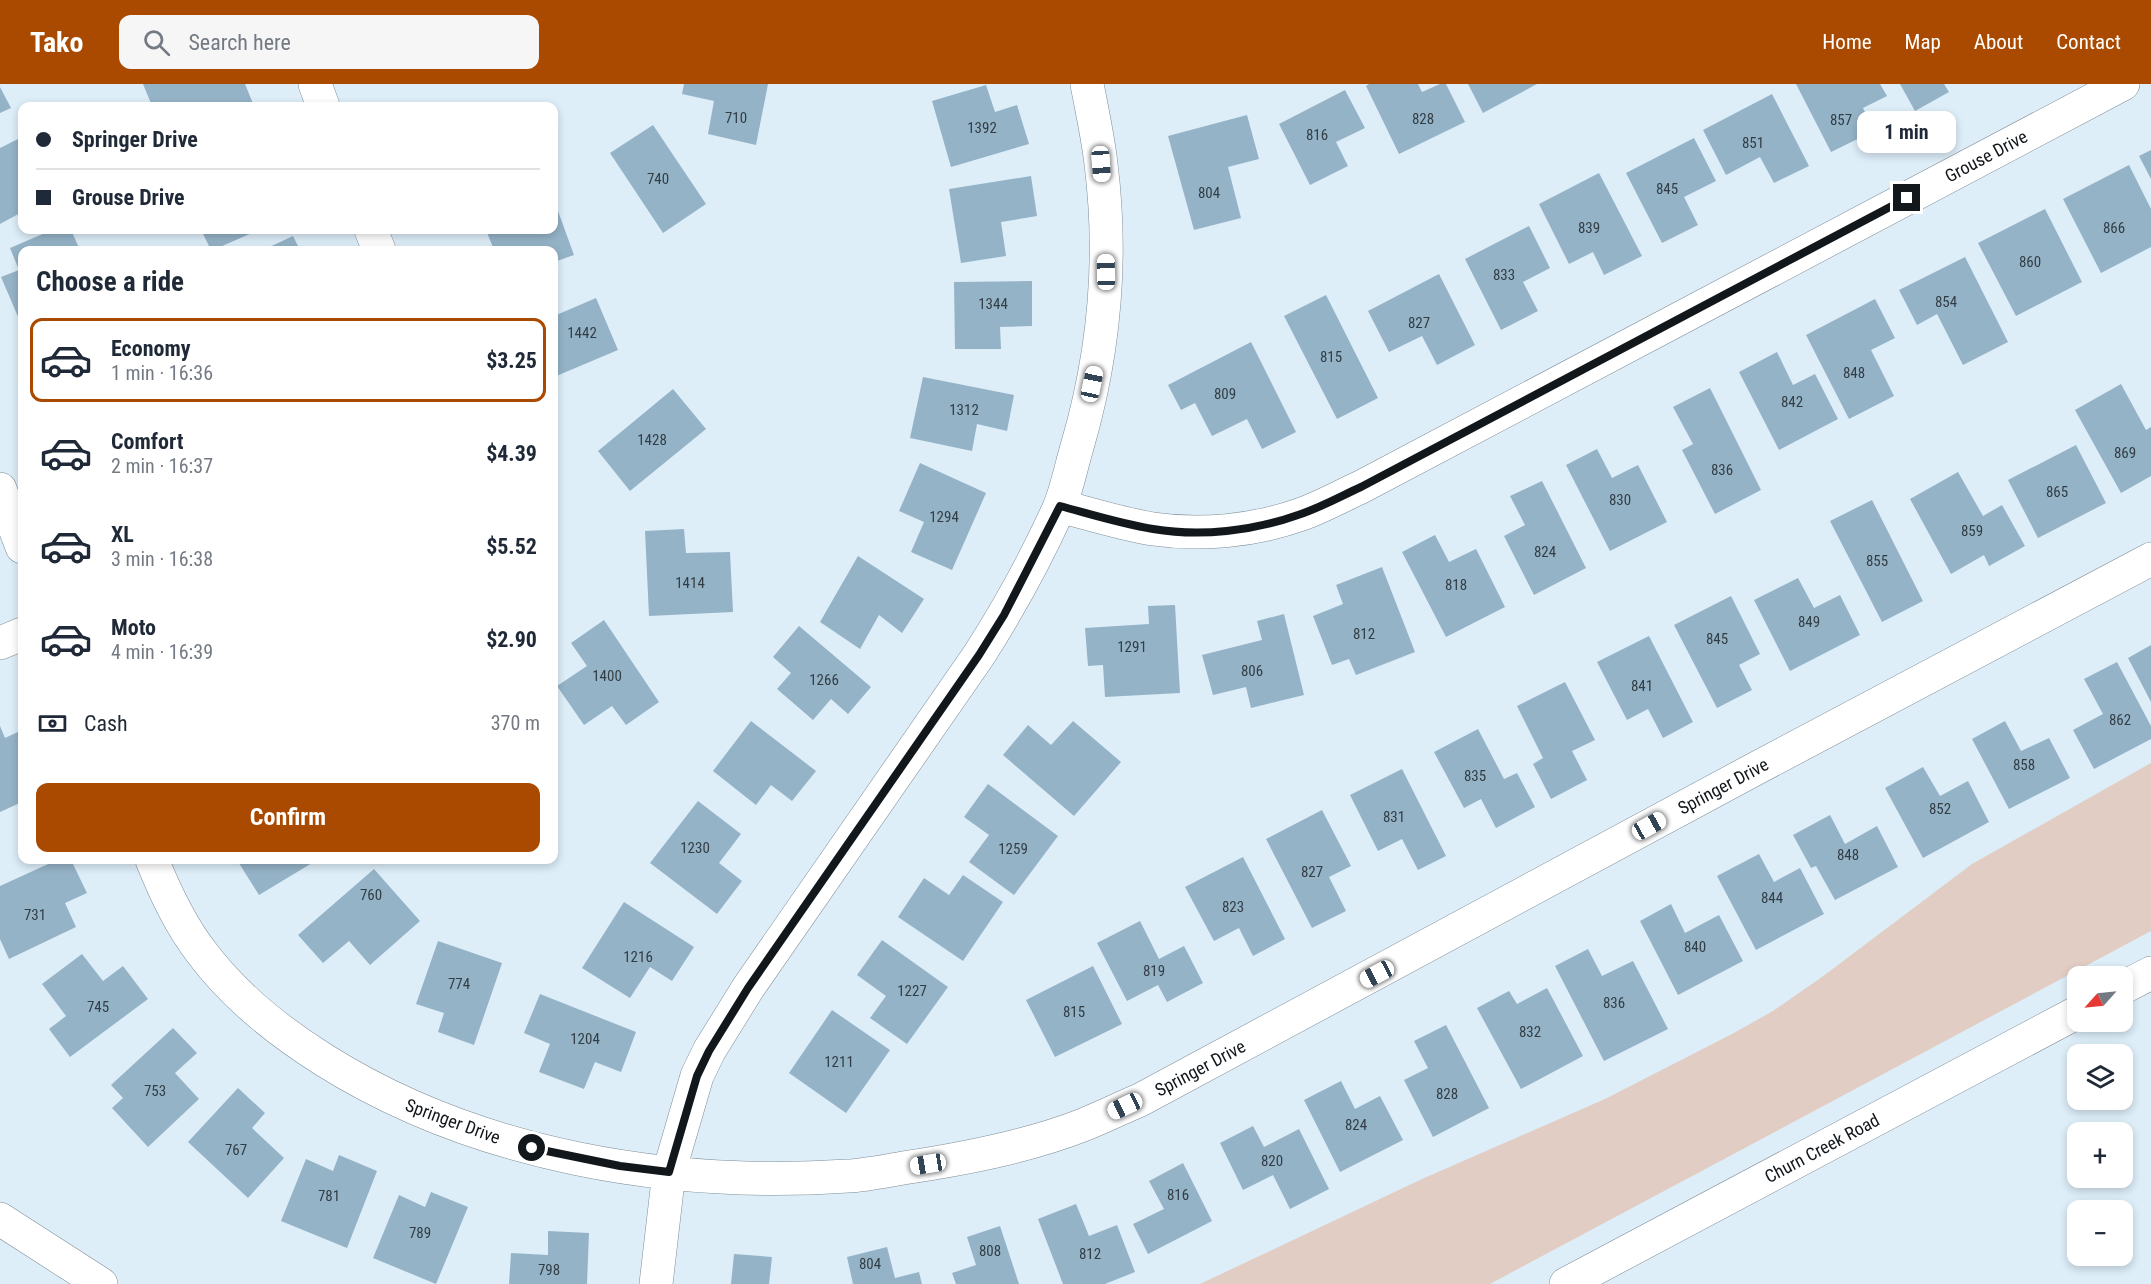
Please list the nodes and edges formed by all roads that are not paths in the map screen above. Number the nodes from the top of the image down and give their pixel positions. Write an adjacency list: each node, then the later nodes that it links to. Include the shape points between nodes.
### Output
1 (315, 84): 4 (street)
2 (1087, 84): 6 (street, via 1101,164 1106,298 1089,399)
3 (2123, 84): 6 (street, Grouse Drive, via 1394,470 1301,514 1244,528 1176,531 1138,526)
4 (322, 102)
5 (0, 489): 7 (street)
6 (1060, 506): 15 (street, via 979,655 748,988 709,1051 697,1076)
7 (18, 536)
8 (2151, 559): 15 (street, Springer Drive, via 1140,1100 1083,1125 991,1151 851,1176 799,1179)
9 (18, 636): 10 (street)
10 (0, 643)
11 (154, 864): 15 (street, Springer Drive, via 189,936 222,977 272,1025 340,1070 413,1107 518,1145)
12 (2151, 973): 13 (street)
13 (2133, 982)
14 (2067, 1018): 19 (street, Churn Creek Road)
15 (669, 1172): 18 (street)
16 (0, 1219): 17 (street)
17 (102, 1284)
18 (656, 1284)
19 (1566, 1284)

